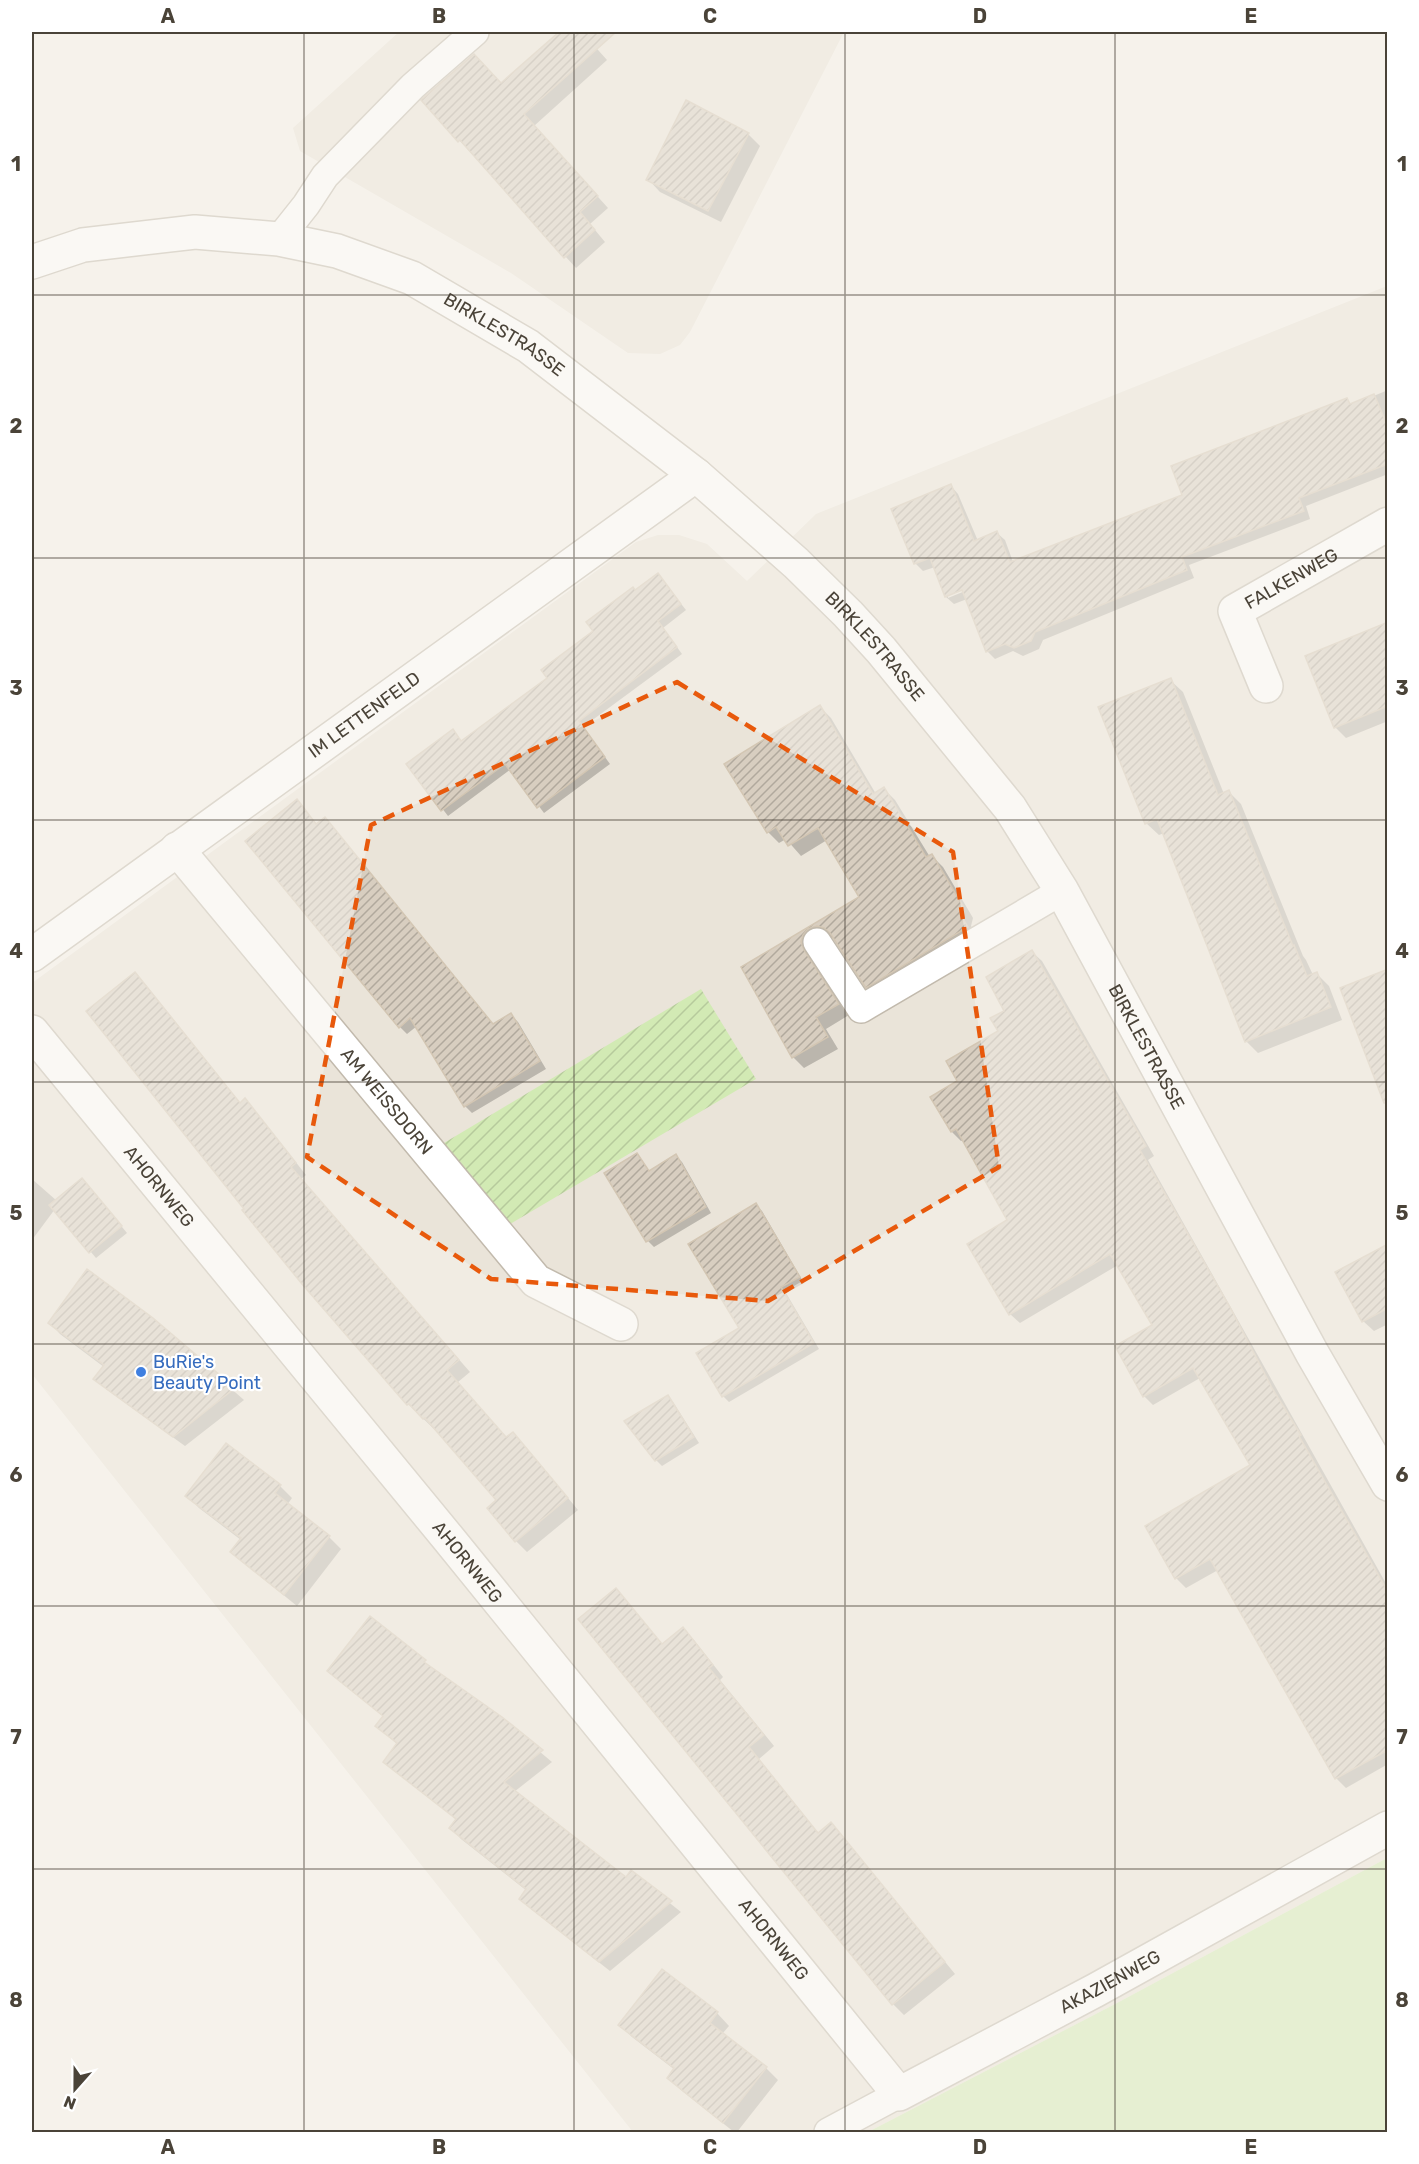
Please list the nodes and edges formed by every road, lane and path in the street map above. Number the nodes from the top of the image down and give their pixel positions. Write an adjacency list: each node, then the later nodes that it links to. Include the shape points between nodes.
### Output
1 (475, 32): 2 (lane, via 413,86 325,176)
2 (279, 239): 3 (street, BIRKLESTRASSE, via 195,232 83,245); 4 (street, BIRKLESTRASSE, via 337,251 412,278 528,346)
3 (32, 262)
4 (696, 475): 7 (street, IM LETTENFELD); 8 (street, BIRKLESTRASSE, via 796,563 881,650 1010,808)
5 (1388, 524): 6 (street, FALKENWEG, via 1235,611)
6 (1266, 686)
7 (177, 849): 10 (street, IM LETTENFELD); 12 (street, AM WEISSDORN, via 536,1281)
8 (1062, 891): 9 (lane, via 861,1009); 13 (street, BIRKLESTRASSE, via 1312,1353)
9 (817, 942)
10 (32, 955)
11 (32, 1032): 15 (street, AHORNWEG)
12 (621, 1324)
13 (1388, 1484)
14 (1388, 1828): 15 (street, AKAZIENWEG)
15 (899, 2094): 16 (lane, AKAZIENWEG)
16 (828, 2133)

